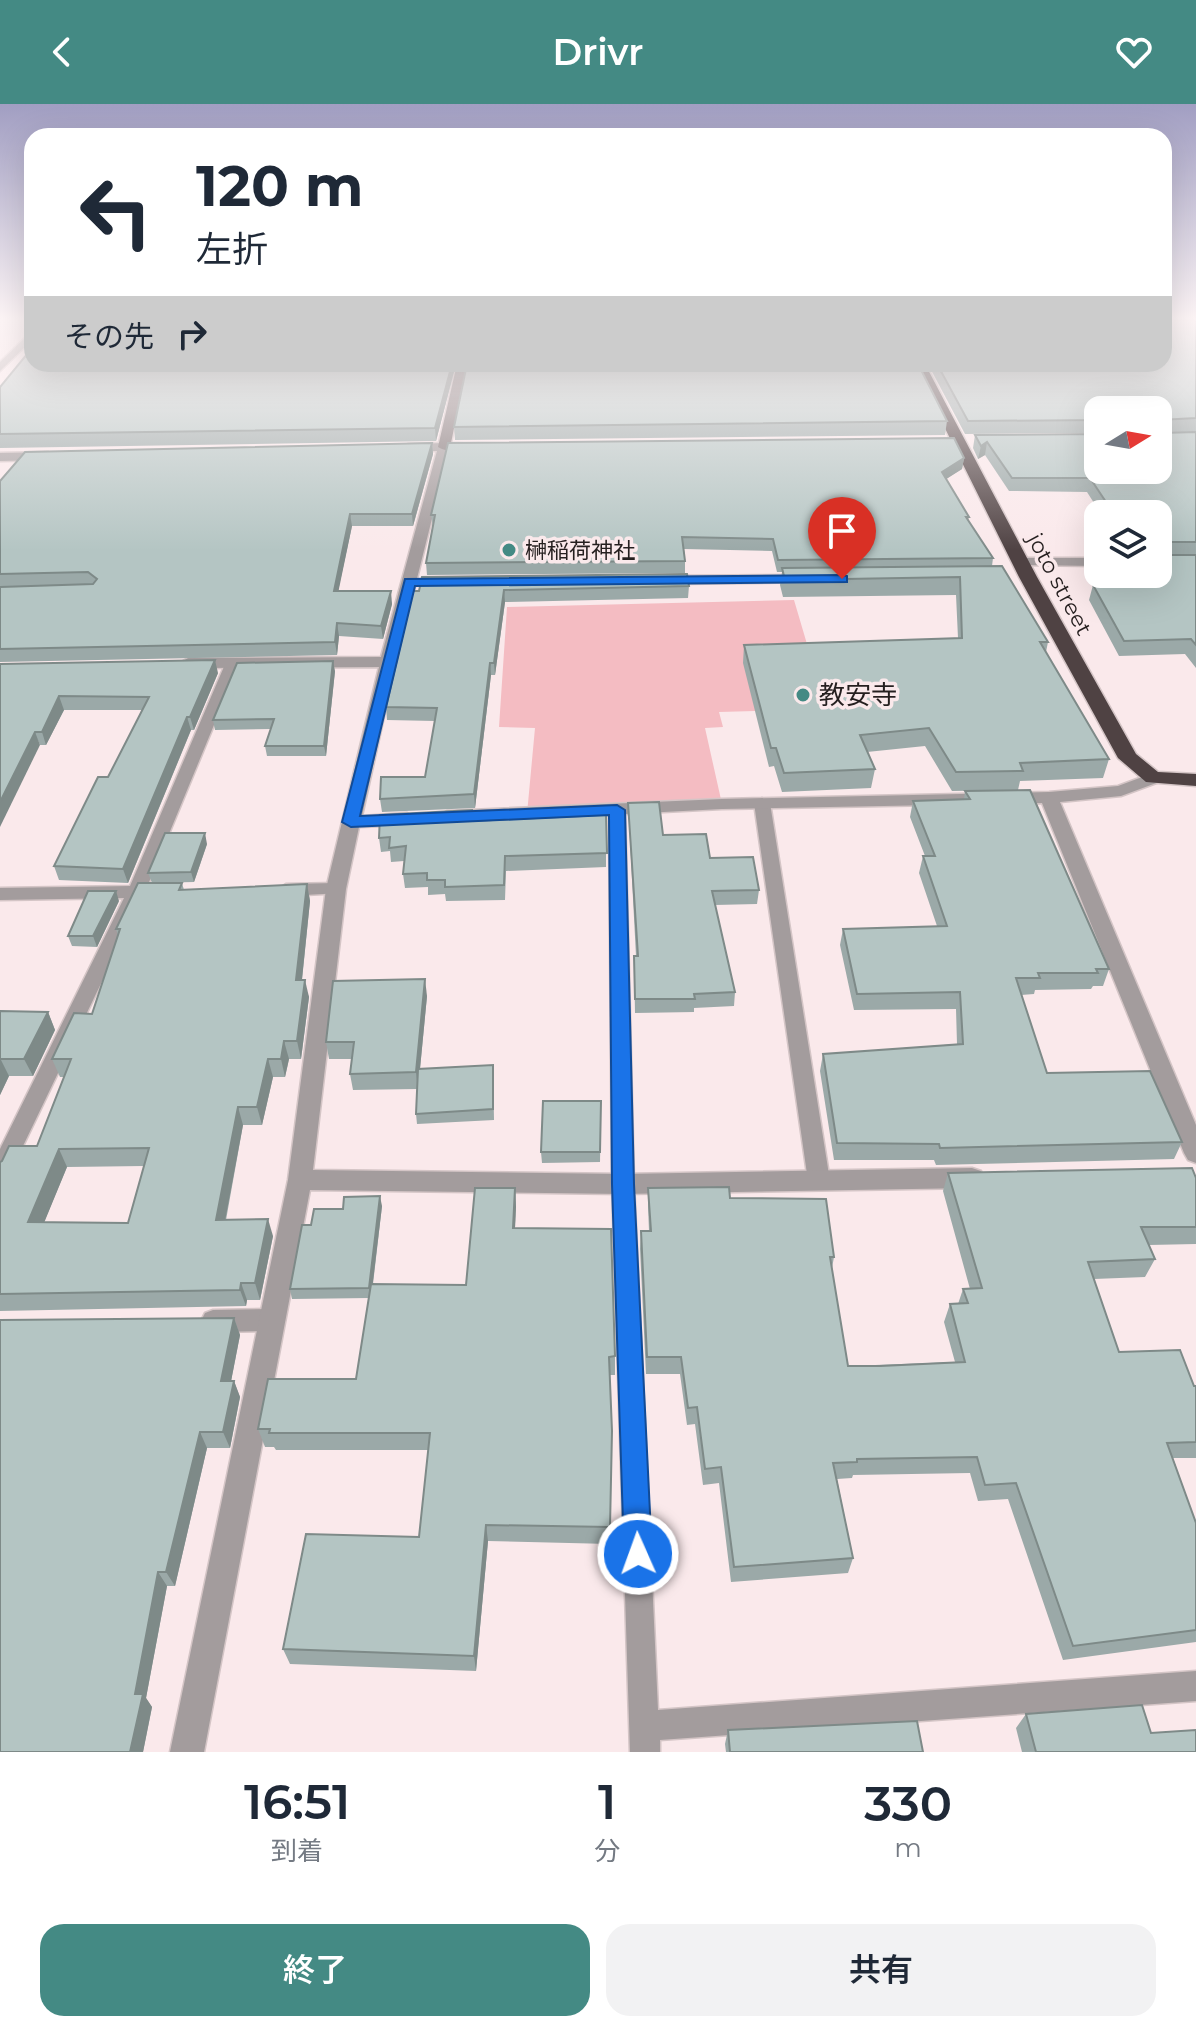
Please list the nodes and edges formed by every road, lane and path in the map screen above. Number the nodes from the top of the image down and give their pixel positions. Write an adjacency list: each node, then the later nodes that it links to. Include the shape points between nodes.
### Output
1 (455, 397): 3 (street)
2 (933, 397): 9 (highway, joto street)
3 (444, 447): 4 (street); 5 (street); 13 (street, via 418,582)
4 (490, 447)
5 (397, 448)
6 (64, 456): 7 (street)
7 (0, 457)
8 (1084, 564): 9 (lane)
9 (1020, 572): 15 (highway, joto street, via 1128,758)
10 (822, 579): 11 (lane)
11 (647, 580)
12 (233, 662): 13 (street); 14 (street); 23 (lane)
13 (388, 662): 20 (street)
14 (171, 664)
15 (1153, 778): 16 (highway); 17 (street, via 1121,791)
16 (1196, 780)
17 (1049, 797): 18 (street); 26 (street)
18 (762, 803): 19 (street); 30 (lane)
19 (617, 810): 20 (street); 31 (lane)
20 (351, 822): 21 (street)
21 (336, 889): 22 (lane); 29 (street)
22 (274, 890)
23 (136, 892): 24 (lane); 25 (lane); 27 (lane)
24 (166, 892)
25 (0, 894)
26 (1196, 1153)
27 (0, 1171)
28 (992, 1177): 30 (street)
29 (300, 1180): 31 (street); 32 (street)
30 (819, 1181): 31 (street)
31 (623, 1184): 35 (lane)
32 (270, 1320): 33 (lane); 36 (street)
33 (191, 1321)
34 (1196, 1686): 35 (lane)
35 (645, 1739)
36 (187, 1752)

